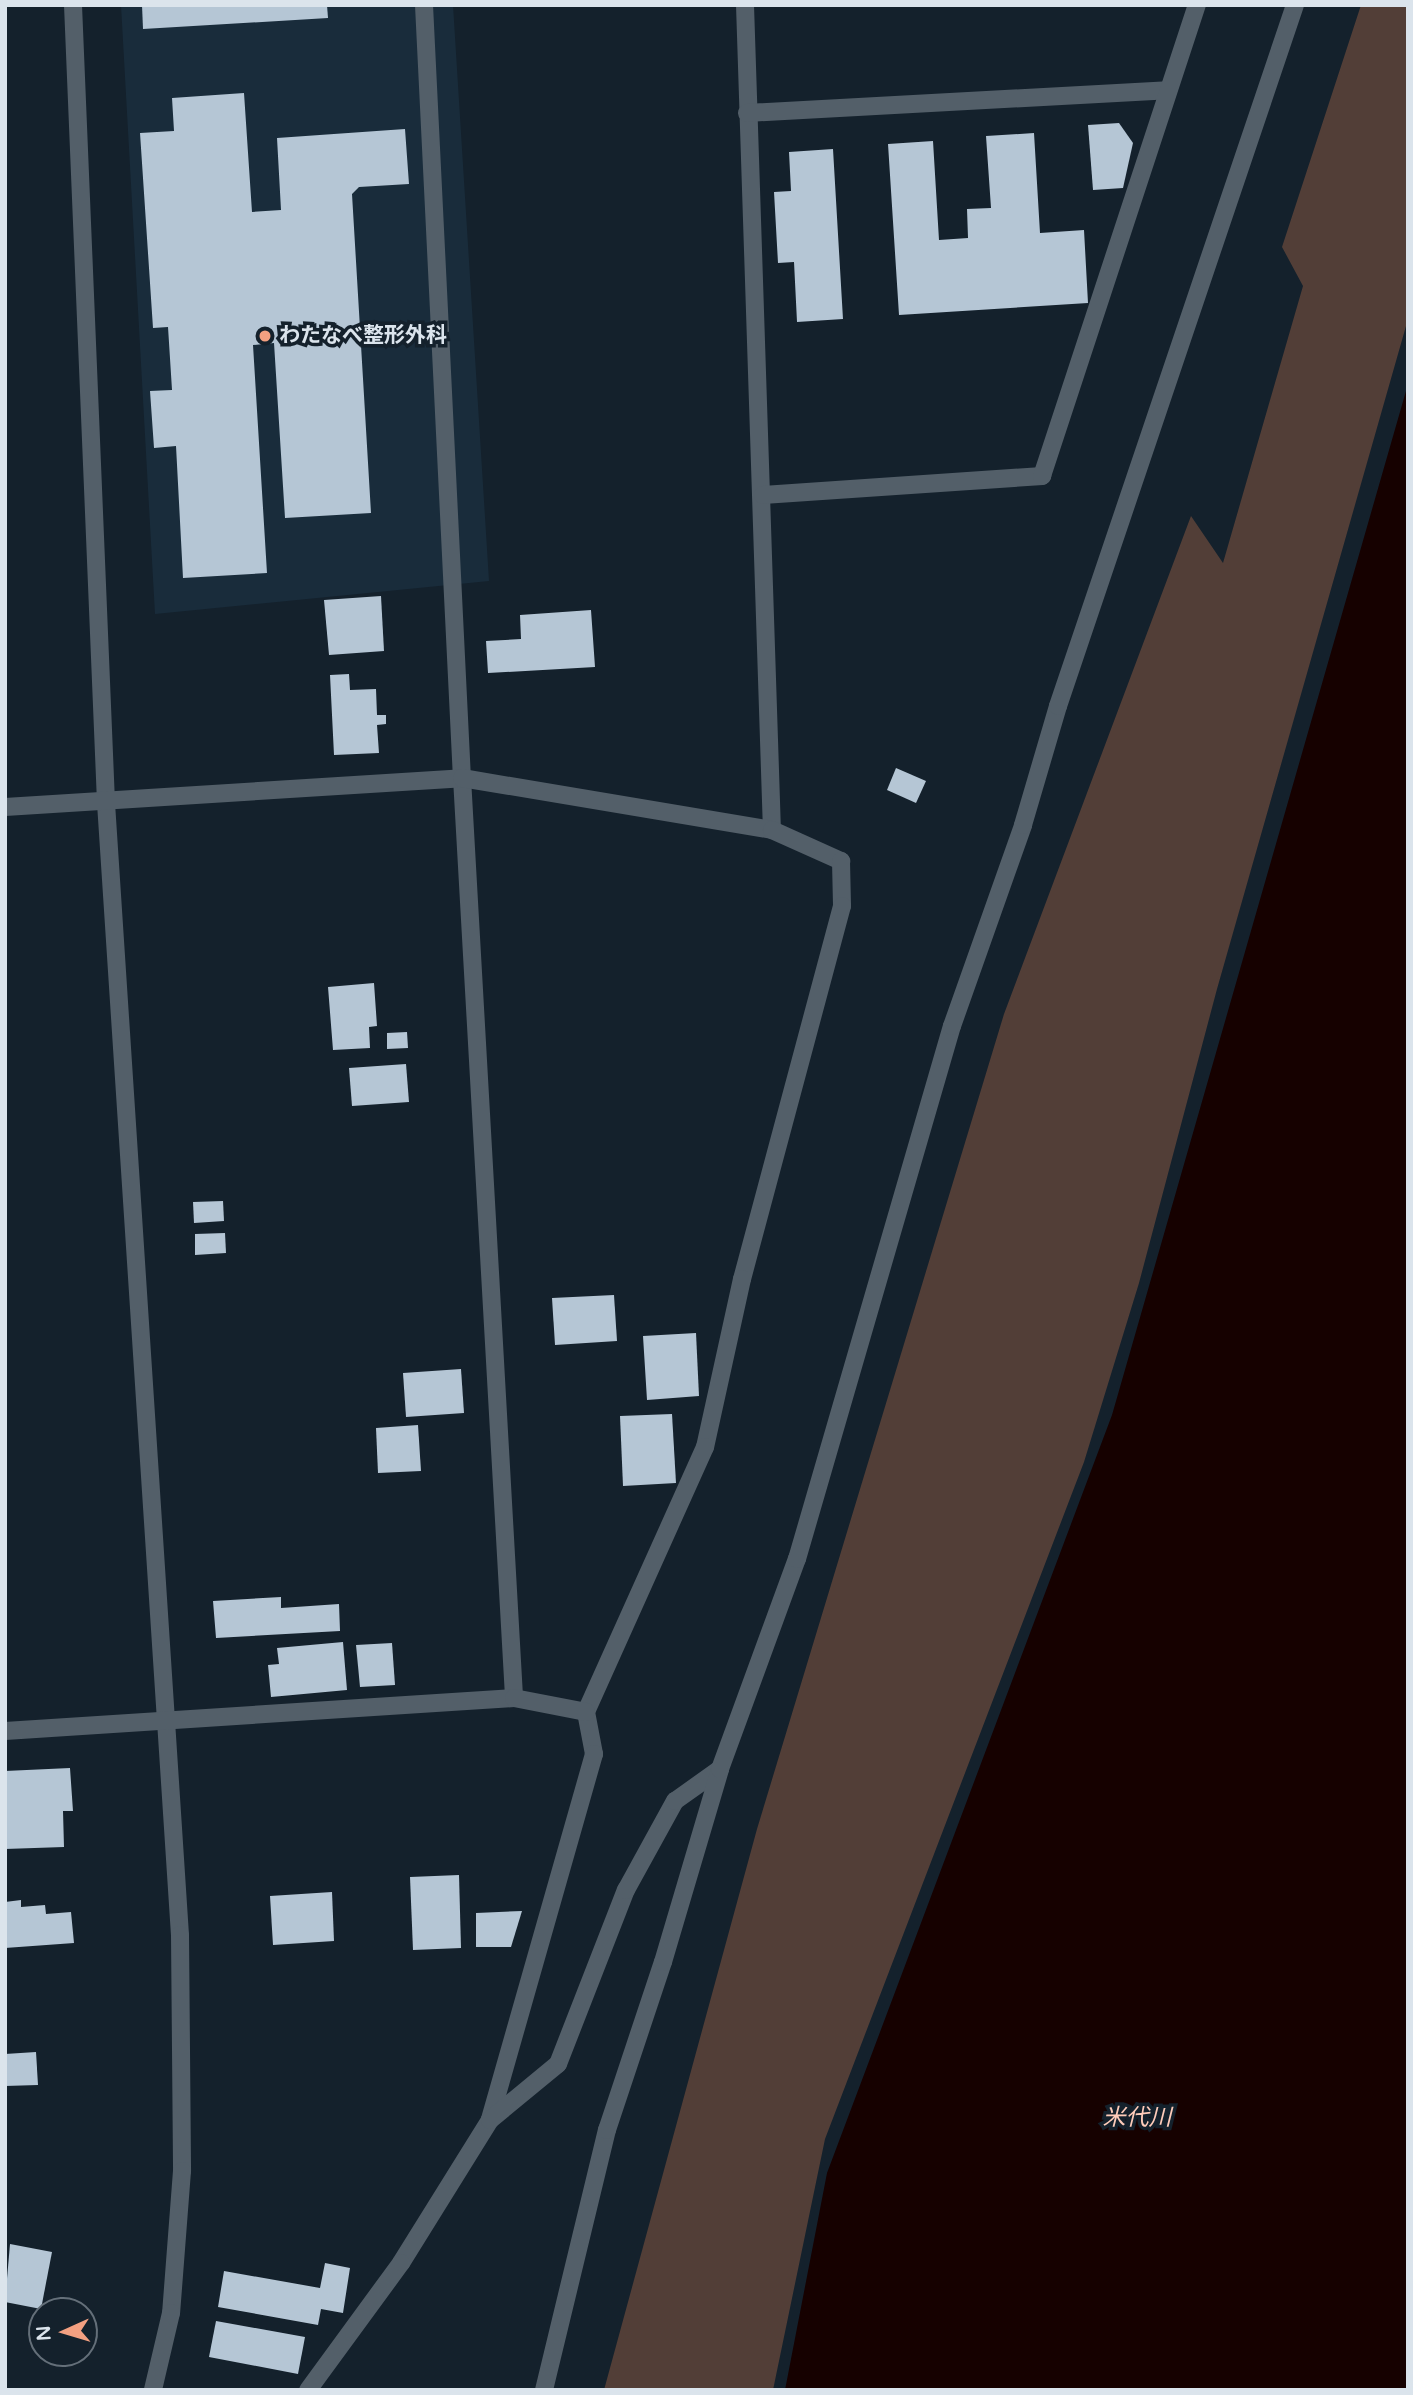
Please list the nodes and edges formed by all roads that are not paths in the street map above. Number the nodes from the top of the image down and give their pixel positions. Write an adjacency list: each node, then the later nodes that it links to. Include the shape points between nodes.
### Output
1 (73, 5): 10 (street)
2 (425, 5): 9 (street)
3 (744, 5): 7 (street)
4 (1197, 5): 6 (street)
5 (1295, 5): 17 (street, via 952,1026 797,1559)
6 (1167, 90): 7 (street); 8 (street, via 1042,476)
7 (747, 113): 8 (street)
8 (763, 495): 12 (street)
9 (461, 778): 10 (street); 12 (street); 13 (street)
10 (106, 803): 11 (street); 15 (street)
11 (5, 807)
12 (772, 830): 14 (street, via 841,861 842,906 742,1279 705,1447)
13 (514, 1699): 14 (street); 15 (street)
14 (586, 1712): 18 (street, via 594,1754)
15 (168, 1723): 16 (street); 19 (street, via 180,1935 182,2171 171,2313)
16 (5, 1731)
17 (720, 1769): 18 (street, via 674,1801 626,1890 558,2064); 21 (street, via 607,2130)
18 (490, 2120): 20 (street, via 401,2263)
19 (153, 2390)
20 (308, 2390)
21 (544, 2390)

